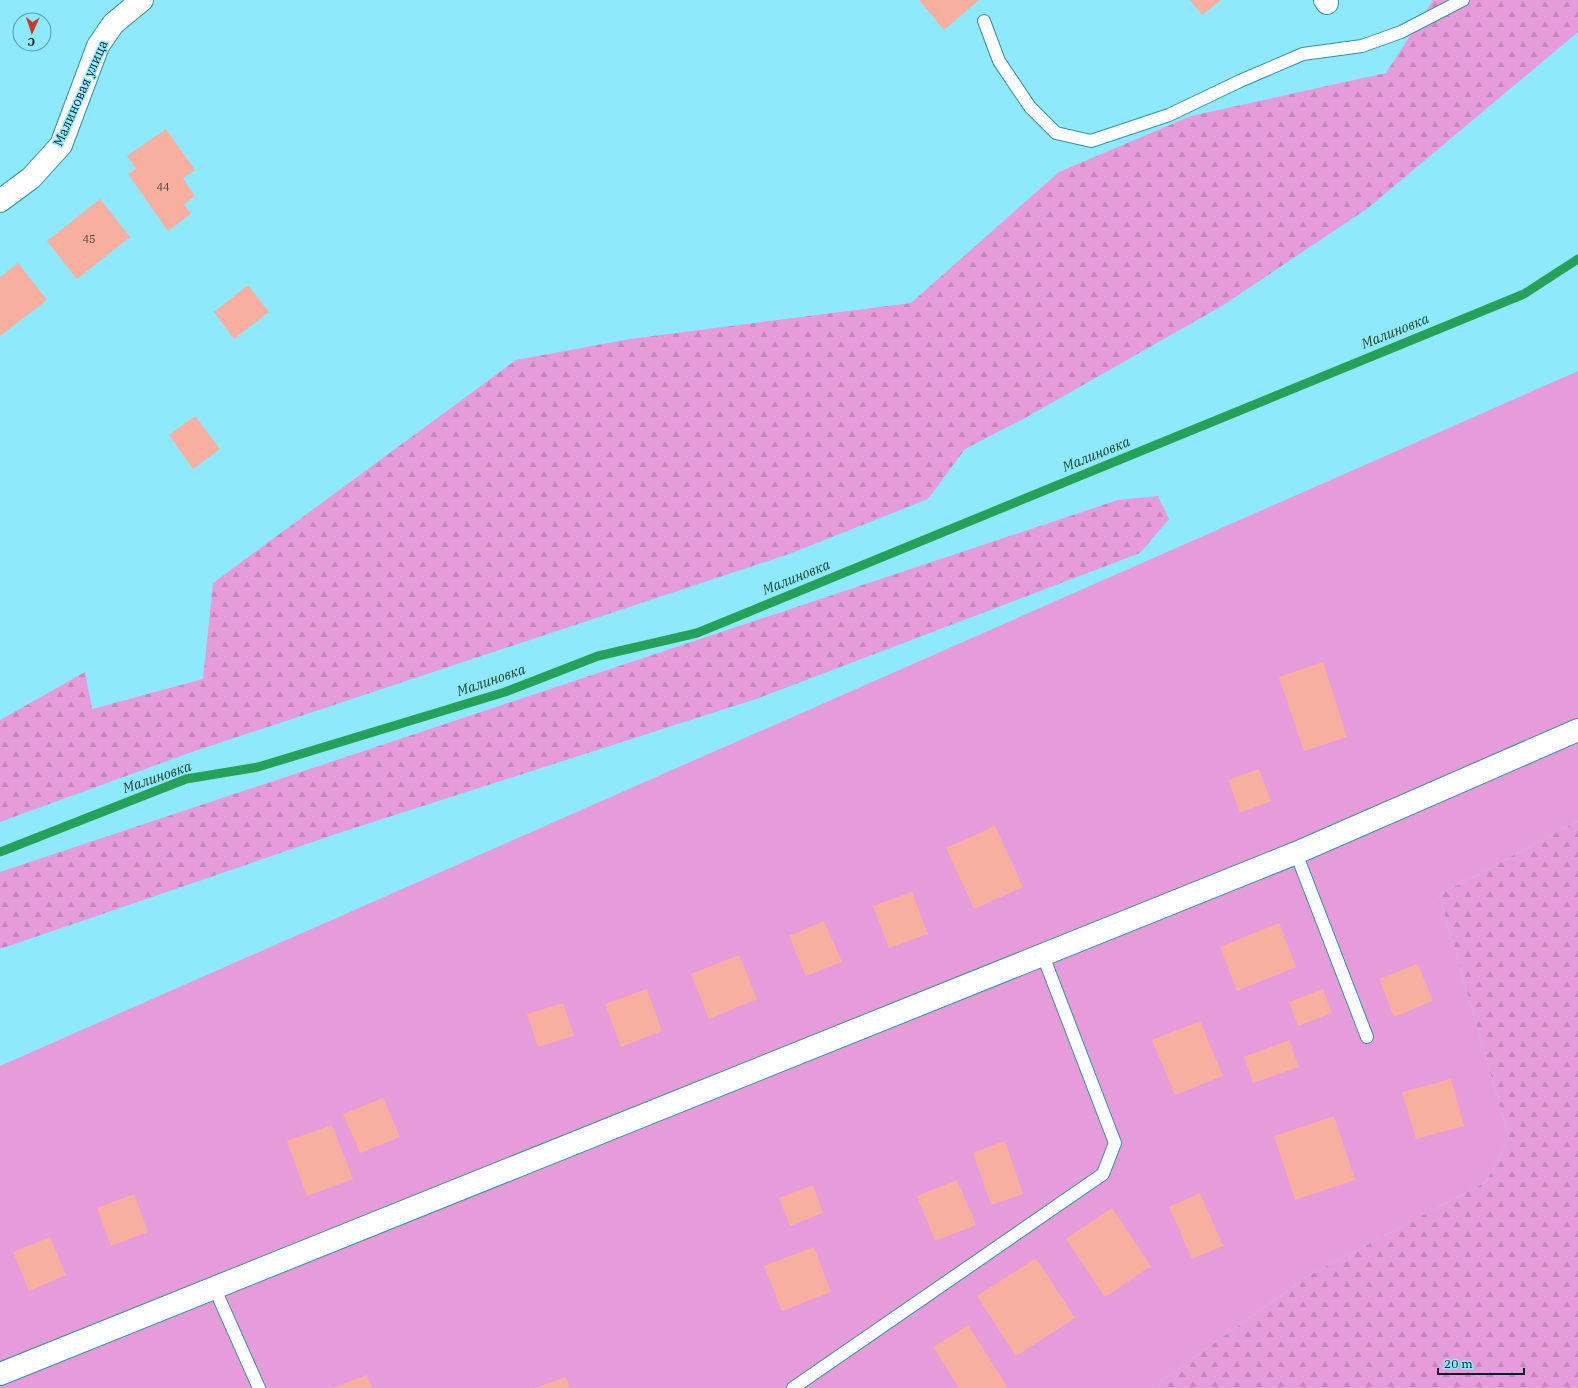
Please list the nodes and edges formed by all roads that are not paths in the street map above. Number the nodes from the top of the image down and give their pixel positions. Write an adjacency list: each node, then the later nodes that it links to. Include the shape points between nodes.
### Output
1 (142, 0): 4 (street, Малиновая улица, via 113,24 98,46 61,145 31,178)
2 (1463, 0): 3 (lane, via 1401,32 1362,46 1303,54 1169,115 1091,141 1056,133 1030,108 999,61)
3 (984, 21)
4 (0, 200)
5 (1578, 730): 6 (street)
6 (1296, 852): 7 (street); 8 (lane)
7 (1042, 954): 9 (street); 12 (lane, via 1114,1143 1103,1174)
8 (1367, 1037)
9 (214, 1287): 10 (street); 11 (lane)
10 (0, 1374)
11 (259, 1388)
12 (793, 1388)

